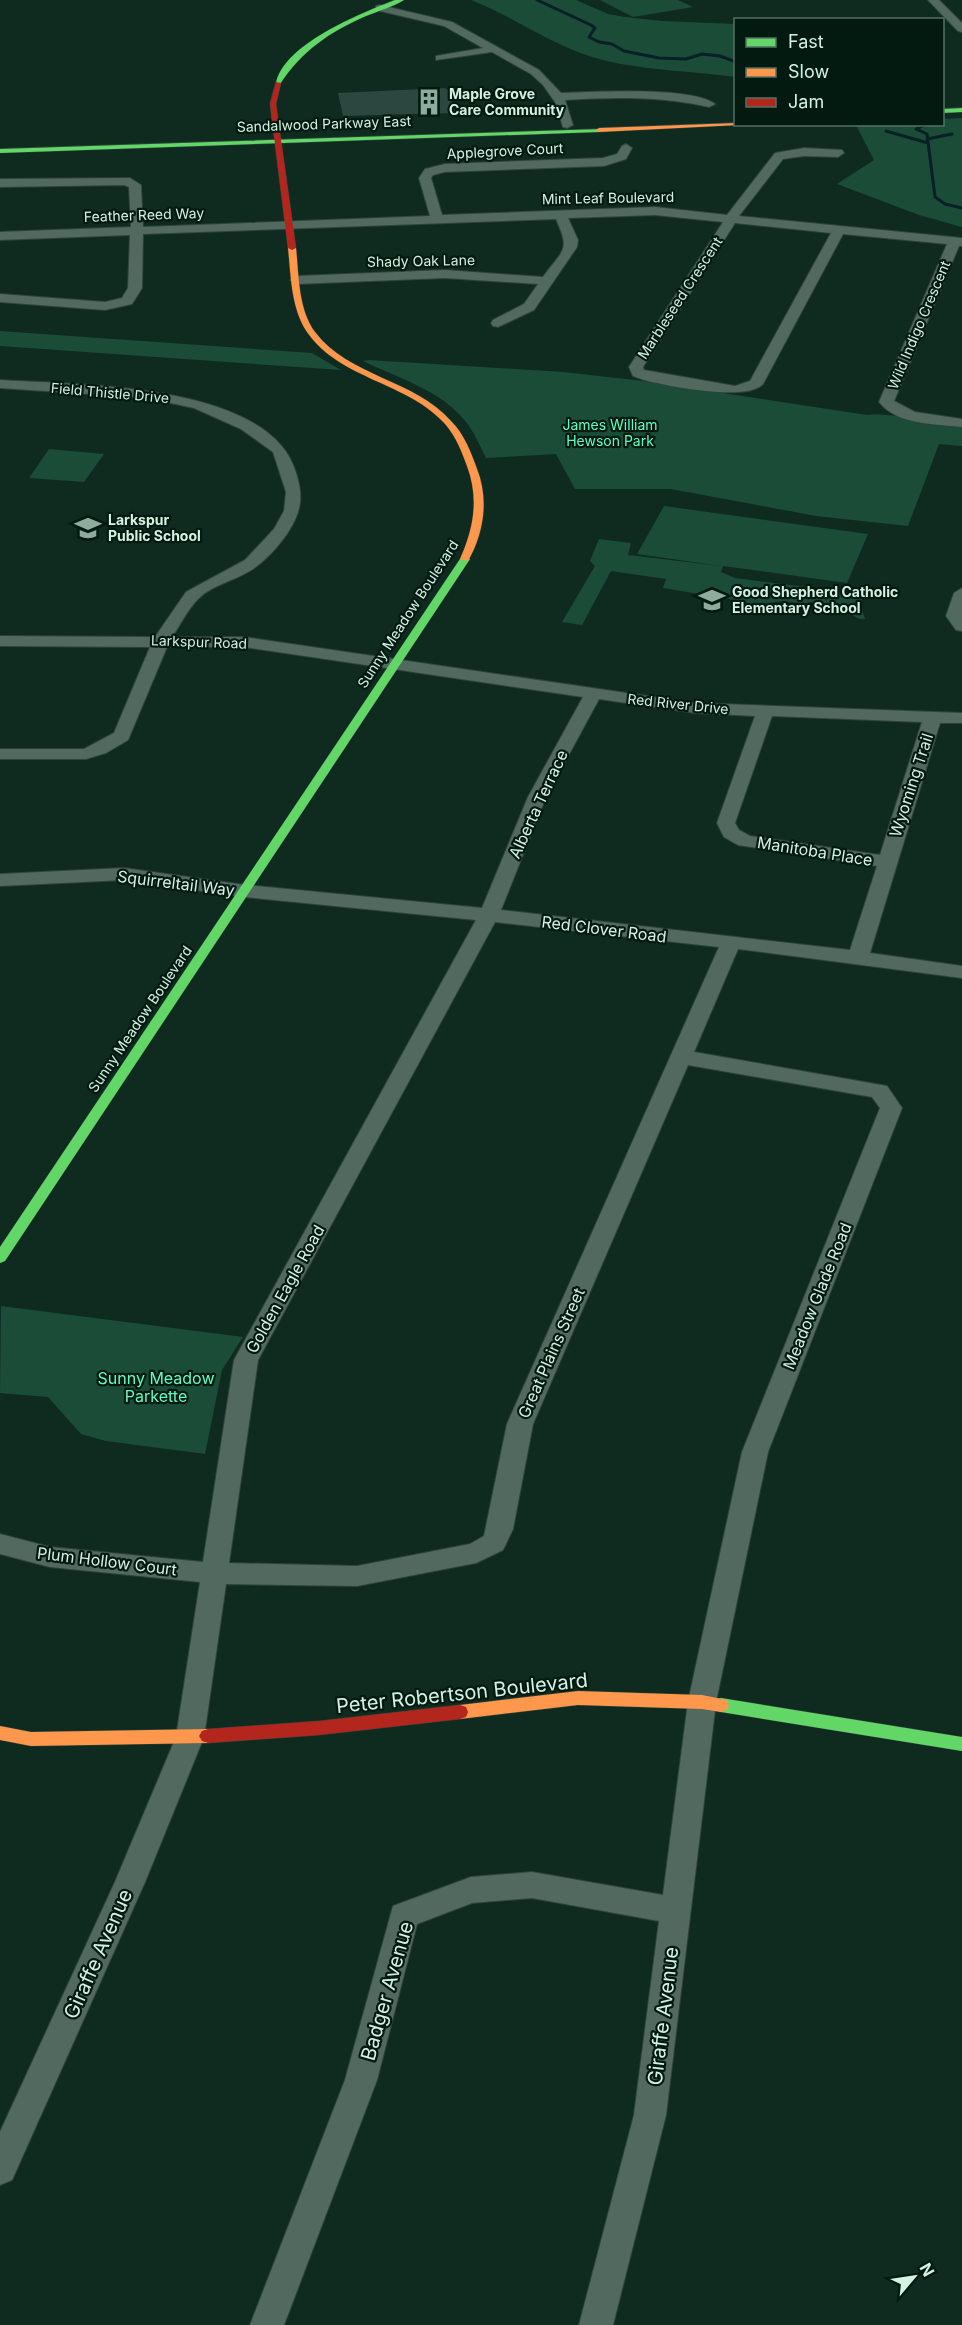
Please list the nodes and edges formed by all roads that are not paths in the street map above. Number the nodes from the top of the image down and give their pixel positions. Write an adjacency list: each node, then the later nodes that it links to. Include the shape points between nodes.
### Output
1 (401, 0): 3 (street, Sunny Meadow Boulevard)
2 (933, 0): 4 (street)
3 (380, 8): 6 (street, via 448,24); 17 (street, Sunny Meadow Boulevard, via 327,33 290,62 277,81 274,94)
4 (962, 29): 5 (street)
5 (944, 30)
6 (493, 49): 7 (street); 8 (street, via 547,80)
7 (440, 58)
8 (558, 97): 10 (street, via 639,95); 15 (street)
9 (962, 103): 11 (street)
10 (709, 104)
11 (944, 105)
12 (962, 110): 13 (street)
13 (944, 111)
14 (734, 118): 15 (street, Sandalwood Parkway East)
15 (567, 125): 17 (street, Sandalwood Parkway East)
16 (734, 125): 17 (street, Sandalwood Parkway East)
17 (277, 138): 18 (street, Sandalwood Parkway East); 20 (street, Sandalwood Parkway East); 26 (street, Sunny Meadow Boulevard)
18 (0, 143)
19 (626, 148): 25 (street, Applegrove Court, via 622,156 604,162 445,168 429,172 425,178)
20 (0, 151)
21 (838, 153): 24 (street, via 779,156)
22 (0, 183): 28 (street, via 126,181 135,185)
23 (560, 214): 24 (street, Mint Leaf Boulevard, via 655,211); 25 (street, Mint Leaf Boulevard); 32 (street, via 572,240 571,247)
24 (732, 217): 27 (street, Mint Leaf Boulevard); 27 (street, Marbleseed Crescent, via 636,367 638,373 735,390 756,384)
25 (437, 219): 26 (street, Mint Leaf Boulevard)
26 (289, 224): 28 (street, Feather Reed Way); 31 (street, Sunny Meadow Boulevard)
27 (839, 229): 30 (street, Mint Leaf Boulevard)
28 (137, 230): 29 (street, Feather Reed Way); 33 (street, via 135,288 127,301 105,306)
29 (0, 236)
30 (959, 242): 36 (street, Wild Indigo Crescent, via 886,402 893,410 908,415)
31 (297, 280): 32 (street, Shady Oak Lane, via 445,274); 41 (street, Sunny Meadow Boulevard, via 302,313 313,334 338,357 408,390 436,409 455,430 477,477 482,504 472,548)
32 (546, 281): 34 (street, via 529,307)
33 (0, 298)
34 (498, 324)
35 (0, 384): 39 (street, Field Thistle Drive, via 172,398 198,404 246,426 279,450 294,492 292,511 281,531 251,563 192,596)
36 (962, 423)
37 (962, 593): 38 (street, via 954,616)
38 (962, 626)
39 (161, 640): 40 (street, Larkspur Road); 41 (street, Larkspur Road, via 244,642); 46 (street, Field Thistle Drive, via 123,736 86,754)
40 (0, 641)
41 (396, 664): 42 (street, Red River Drive); 49 (street, Sunny Meadow Boulevard)
42 (592, 695): 43 (street, Red River Drive, via 695,708); 50 (street, Alberta Terrace, via 537,797)
43 (765, 711): 44 (street, Red River Drive); 47 (street, Manitoba Place, via 726,822 731,833 745,841)
44 (933, 717): 45 (street, Red River Drive); 47 (street, Wyoming Trail)
45 (962, 718)
46 (0, 754)
47 (887, 862): 52 (street, Wyoming Trail)
48 (0, 880): 49 (street, Squirreltail Way, via 124,874)
49 (245, 891): 50 (street, Red Clover Road); 55 (street, Sunny Meadow Boulevard)
50 (489, 915): 51 (street, Red Clover Road); 58 (street, Golden Eagle Road, via 246,1360)
51 (731, 943): 52 (street, Red Clover Road); 54 (street, Great Plains Street)
52 (858, 957): 53 (street, Red Clover Road)
53 (962, 972)
54 (682, 1057): 58 (street, Great Plains Street, via 520,1424 494,1543 476,1553 357,1576); 59 (street, Meadow Glade Road, via 879,1090 891,1108 755,1452)
55 (7, 1237): 56 (street, Sunny Meadow Boulevard)
56 (0, 1258)
57 (0, 1544): 58 (street, Plum Hollow Court, via 51,1557)
58 (215, 1573): 61 (street, Golden Eagle Road)
59 (702, 1702): 61 (street, Peter Robertson Boulevard, via 578,1698 320,1728); 62 (street, Peter Robertson Boulevard); 63 (street, Giraffe Avenue)
60 (0, 1733): 61 (street, Peter Robertson Boulevard, via 31,1739)
61 (189, 1737): 64 (street, Giraffe Avenue, via 130,1882)
62 (962, 1744)
63 (676, 1911): 65 (street, Badger Avenue, via 532,1885 471,1890 404,1915 361,2080); 66 (street, Giraffe Avenue, via 650,2115)
64 (0, 2169)
65 (267, 2325)
66 (596, 2325)

